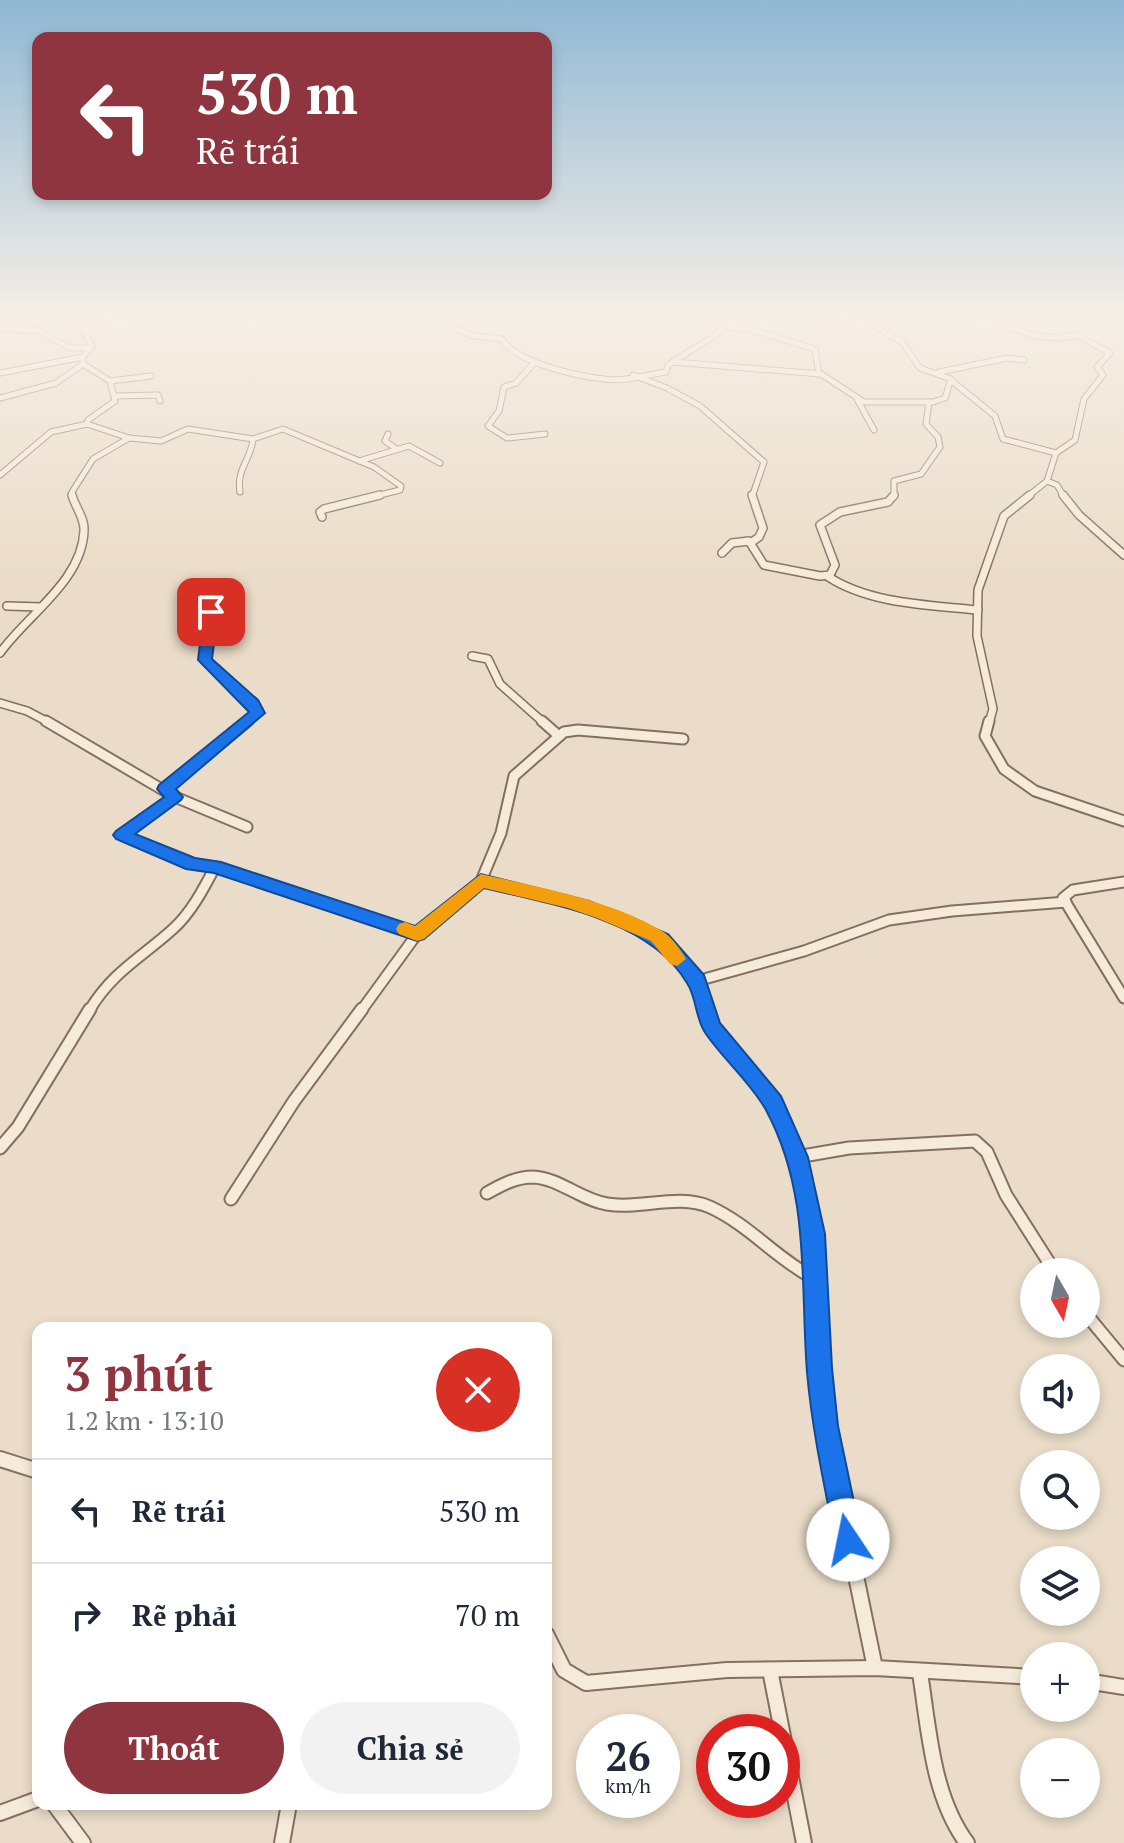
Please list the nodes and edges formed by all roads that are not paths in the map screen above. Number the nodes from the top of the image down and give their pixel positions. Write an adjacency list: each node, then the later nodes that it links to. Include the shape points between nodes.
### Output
1 (111, 405): 8 (street)
2 (500, 405): 11 (street, via 488,426 493,433 513,440)
3 (698, 405): 22 (street, via 764,462 751,488 752,509 763,528)
4 (860, 405): 9 (street)
5 (929, 405): 25 (street, via 926,424 940,447 921,474 894,481 892,500 840,512 820,525 835,565)
6 (982, 405): 15 (street, via 994,414 1003,439)
7 (1083, 405): 15 (street, via 1075,441)
8 (87, 424): 12 (street); 18 (street, via 51,432)
9 (874, 430)
10 (388, 434): 14 (street, via 385,441)
11 (545, 434)
12 (129, 438): 13 (street, via 165,440 188,429); 27 (street, via 89,463 72,492 85,531 64,581)
13 (253, 439): 16 (street, via 283,429); 20 (street, via 238,465)
14 (395, 448): 16 (street); 17 (street, via 414,447)
15 (1056, 453): 19 (street)
16 (359, 461): 21 (street, via 402,489 324,509)
17 (440, 463)
18 (2, 473)
19 (1047, 481): 24 (street, via 1057,485 1085,524); 29 (street, via 1000,523 978,590)
20 (240, 492)
21 (322, 517)
22 (752, 542): 23 (street, via 732,543); 25 (street, via 764,565)
23 (722, 553)
24 (1124, 555)
25 (827, 576): 29 (street, via 843,588)
26 (7, 606): 27 (street)
27 (41, 607): 30 (street)
28 (221, 607): 35 (street, via 211,612 204,658 258,713)
29 (978, 610): 37 (street, via 977,636 992,703 985,736 999,761 1035,791)
30 (0, 653)
31 (472, 656): 33 (street, via 488,659 500,684)
32 (0, 703): 35 (street, via 70,733)
33 (559, 736): 34 (street, via 578,730); 40 (street, via 514,776 501,833)
34 (683, 739)
35 (165, 789): 36 (street)
36 (175, 797): 38 (street); 39 (street, via 122,835 193,864)
37 (1124, 821)
38 (247, 827)
39 (215, 867): 43 (street); 46 (street, via 181,921 102,989)
40 (481, 881): 43 (street); 44 (street, via 583,906 654,934)
41 (1124, 882): 42 (street, via 1073,890 1065,894)
42 (1066, 902): 44 (street, via 889,920); 45 (street)
43 (417, 934): 49 (street, via 294,1101)
44 (697, 981): 47 (street, via 711,1026 773,1103)
45 (1124, 998)
46 (0, 1148)
47 (797, 1157): 50 (street, via 849,1148 975,1141 987,1152 1006,1195); 51 (street, via 814,1234)
48 (487, 1193): 51 (street, via 533,1177 610,1205 707,1206 750,1230 785,1263)
49 (231, 1199)
50 (1046, 1258)
51 (815, 1279): 57 (street, via 825,1426)
52 (1100, 1331): 53 (street)
53 (1124, 1360)
54 (0, 1459): 55 (street)
55 (32, 1469)
56 (552, 1650): 58 (street, via 570,1677 586,1683)
57 (875, 1668): 58 (street); 59 (street)
58 (770, 1670): 69 (street)
59 (920, 1673): 60 (street); 70 (street, via 940,1782 957,1831)
60 (1020, 1677)
61 (1100, 1683): 62 (street)
62 (1124, 1687)
63 (32, 1801): 66 (street)
64 (58, 1810): 67 (street)
65 (288, 1810): 68 (street)
66 (0, 1813)
67 (83, 1843)
68 (282, 1843)
69 (804, 1843)
70 (967, 1843)

